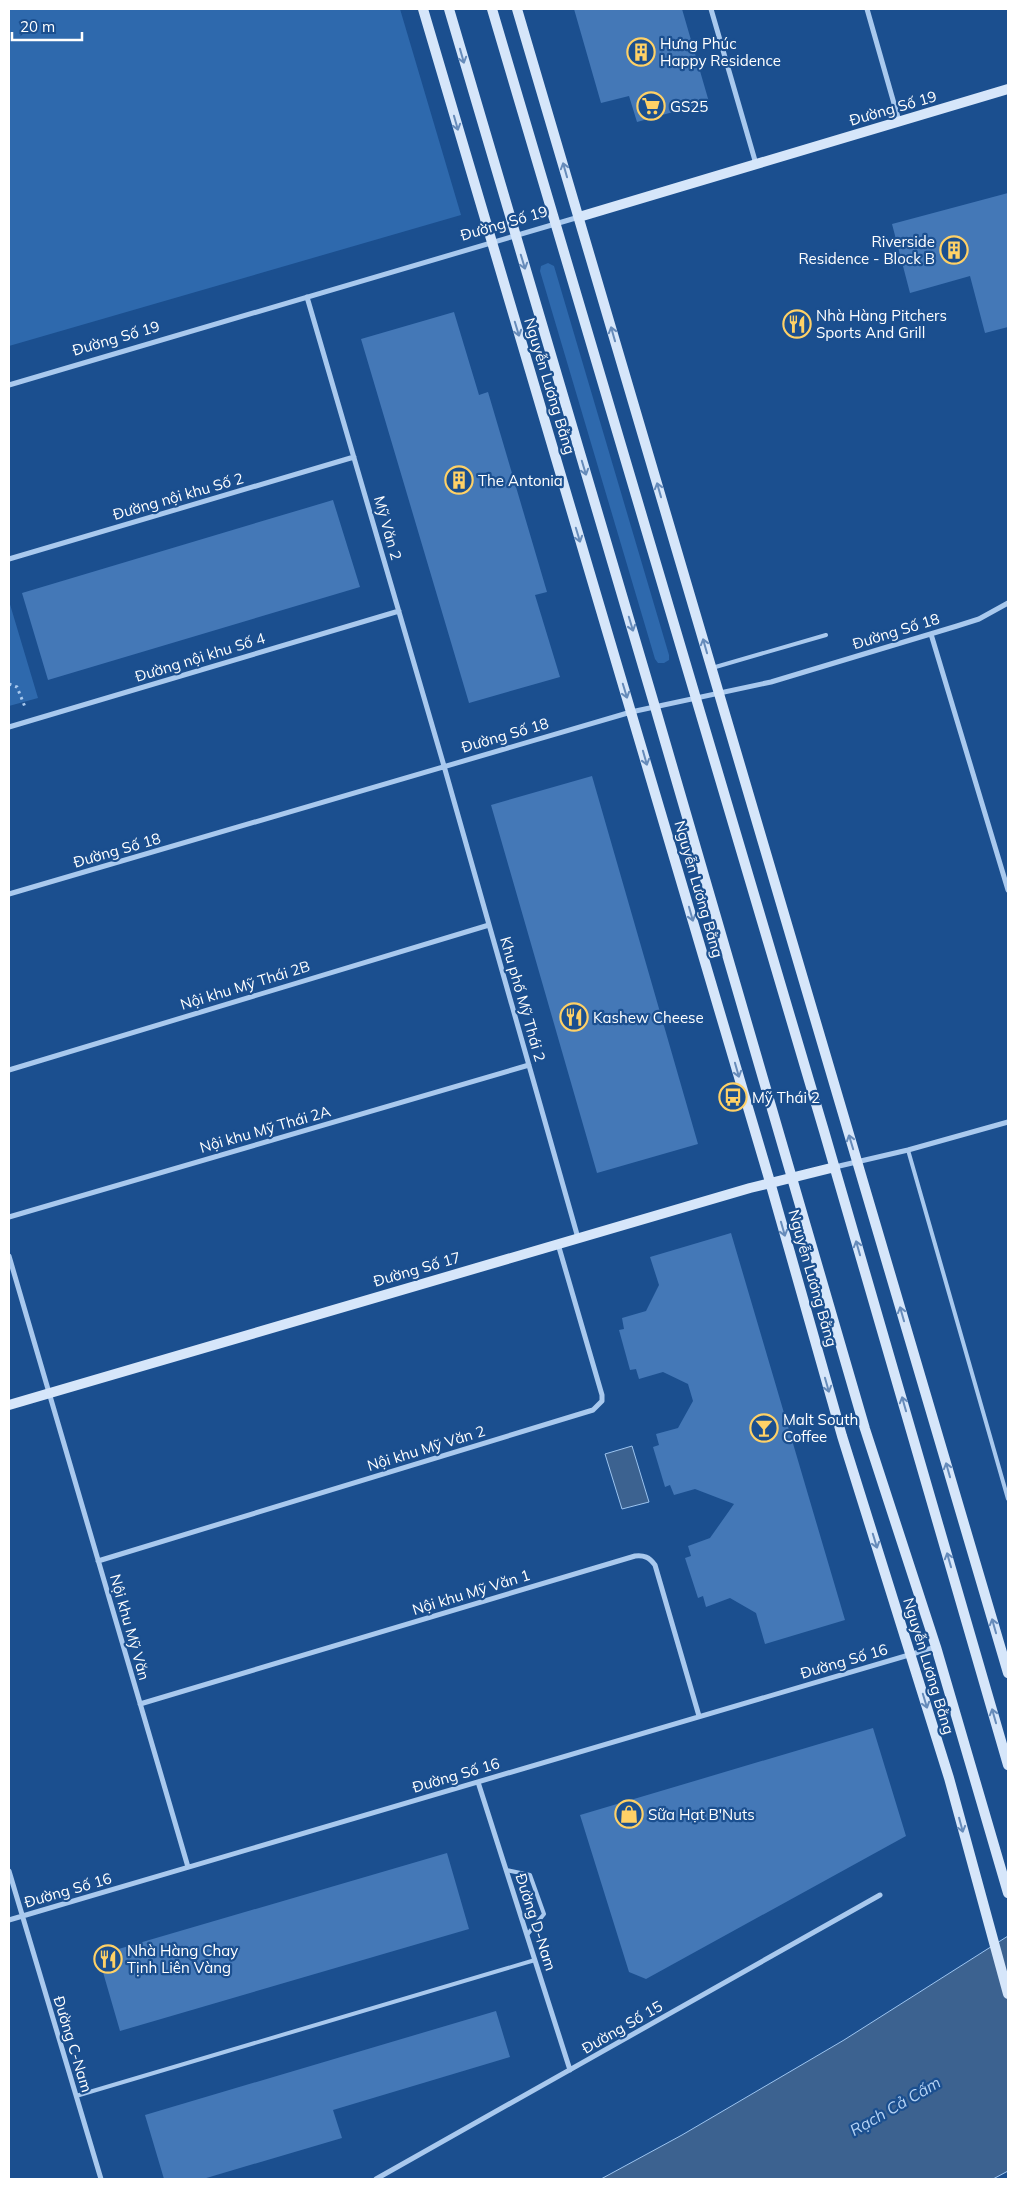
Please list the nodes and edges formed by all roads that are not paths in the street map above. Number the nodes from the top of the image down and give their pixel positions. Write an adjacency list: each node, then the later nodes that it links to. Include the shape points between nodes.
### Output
1 (423, 9): 13 (main road, Nguyễn Lương Bằng, one-way to 13)
2 (449, 9): 12 (main road, Nguyễn Lương Bằng, one-way to 12)
3 (492, 9): 11 (main road)
4 (517, 9): 10 (main road, one-way to 4)
5 (711, 9): 9 (street)
6 (867, 9): 8 (street)
7 (1008, 91): 8 (main road, Đường Số 19)
8 (899, 121): 9 (main road, Đường Số 19)
9 (756, 164): 10 (main road, Đường Số 19)
10 (578, 217): 11 (street, Đường Số 19); 22 (main road, one-way to 10)
11 (556, 224): 12 (street, Đường Số 19); 24 (main road)
12 (515, 236): 13 (street, Đường Số 19); 25 (main road, Nguyễn Lương Bằng, one-way to 25)
13 (491, 242): 14 (street, Đường Số 19); 26 (main road, Nguyễn Lương Bằng, one-way to 26)
14 (307, 297): 15 (street, Đường Số 19); 16 (street, Mỹ Văn 2)
15 (9, 385)
16 (354, 457): 17 (street, Đường nội khu Số 2); 19 (street, Mỹ Văn 2)
17 (9, 559)
18 (1008, 603): 20 (street, Đường Số 18, via 979,619)
19 (399, 611): 27 (street, Đường nội khu Số 4); 28 (street, Mỹ Văn 2)
20 (931, 634): 23 (street, Đường Số 18, via 771,682); 29 (street)
21 (826, 635): 22 (lane)
22 (712, 668): 23 (main road)
23 (719, 693): 24 (street, Đường Số 18); 36 (main road, one-way to 23)
24 (696, 698): 25 (street, Đường Số 18); 37 (main road)
25 (655, 706): 26 (street, Đường Số 18); 38 (main road, Nguyễn Lương Bằng)
26 (631, 712): 28 (street, Đường Số 18); 39 (main road, Nguyễn Lương Bằng, one-way to 39)
27 (9, 727)
28 (444, 766): 30 (street, Đường Số 18); 31 (street, Khu phố Mỹ Thái 2)
29 (1008, 890)
30 (9, 894)
31 (489, 925): 32 (street, Khu phố Mỹ Thái 2); 33 (street, Nội khu Mỹ Thái 2B)
32 (529, 1065): 40 (street, Nội khu Mỹ Thái 2A); 41 (street, Khu phố Mỹ Thái 2)
33 (9, 1070)
34 (1008, 1122): 35 (street)
35 (908, 1150): 36 (street); 47 (lane)
36 (858, 1162): 37 (street); 52 (main road, one-way to 36)
37 (835, 1168): 38 (main road, Đường Số 17); 55 (main road, one-way to 37)
38 (792, 1177): 39 (main road, Đường Số 17); 50 (main road, Nguyễn Lương Bằng, via 865,1429)
39 (770, 1182): 41 (main road, Đường Số 17); 51 (main road, Nguyễn Lương Bằng, one-way to 51, via 842,1436)
40 (9, 1217)
41 (578, 1238): 42 (main road, Đường Số 17)
42 (558, 1244): 44 (main road, Đường Số 17); 49 (street, Nội khu Mỹ Văn 2, via 602,1395 602,1401 594,1410)
43 (9, 1256): 44 (street)
44 (49, 1393): 45 (main road, Đường Số 17); 49 (street, Nội khu Mỹ Văn)
45 (9, 1405)
46 (1008, 1478): 47 (lane)
47 (1003, 1480): 48 (lane)
48 (1008, 1499)
49 (98, 1561): 53 (street, Nội khu Mỹ Văn)
50 (936, 1647): 51 (street, Đường Số 16); 60 (main road, Nguyễn Lương Bằng)
51 (910, 1654): 54 (street, Đường Số 16); 66 (main road, Nguyễn Lương Bằng, one-way to 66)
52 (1008, 1673)
53 (140, 1704): 54 (street, Nội khu Mỹ Văn 1, via 643,1555 655,1564); 57 (street, Nội khu Mỹ Văn)
54 (699, 1716): 56 (street, Đường Số 16)
55 (1008, 1764)
56 (478, 1782): 57 (street, Đường Số 16); 58 (street, Đường D-Nam)
57 (188, 1868): 62 (street, Đường Số 16)
58 (506, 1870): 64 (street, Đường D-Nam); 64 (lane, via 530,1875 544,1914)
59 (9, 1871): 62 (street, Đường C-Nam)
60 (1008, 1894)
61 (880, 1895): 67 (street, Đường Số 15)
62 (22, 1916): 63 (street, Đường Số 16); 68 (street, Đường C-Nam)
63 (9, 1920)
64 (527, 1935): 65 (street, Đường D-Nam)
65 (536, 1960): 67 (street, Đường D-Nam); 68 (lane)
66 (1008, 1994)
67 (570, 2070): 70 (street, Đường Số 15)
68 (76, 2096): 69 (street, Đường C-Nam)
69 (101, 2179)
70 (376, 2179)

